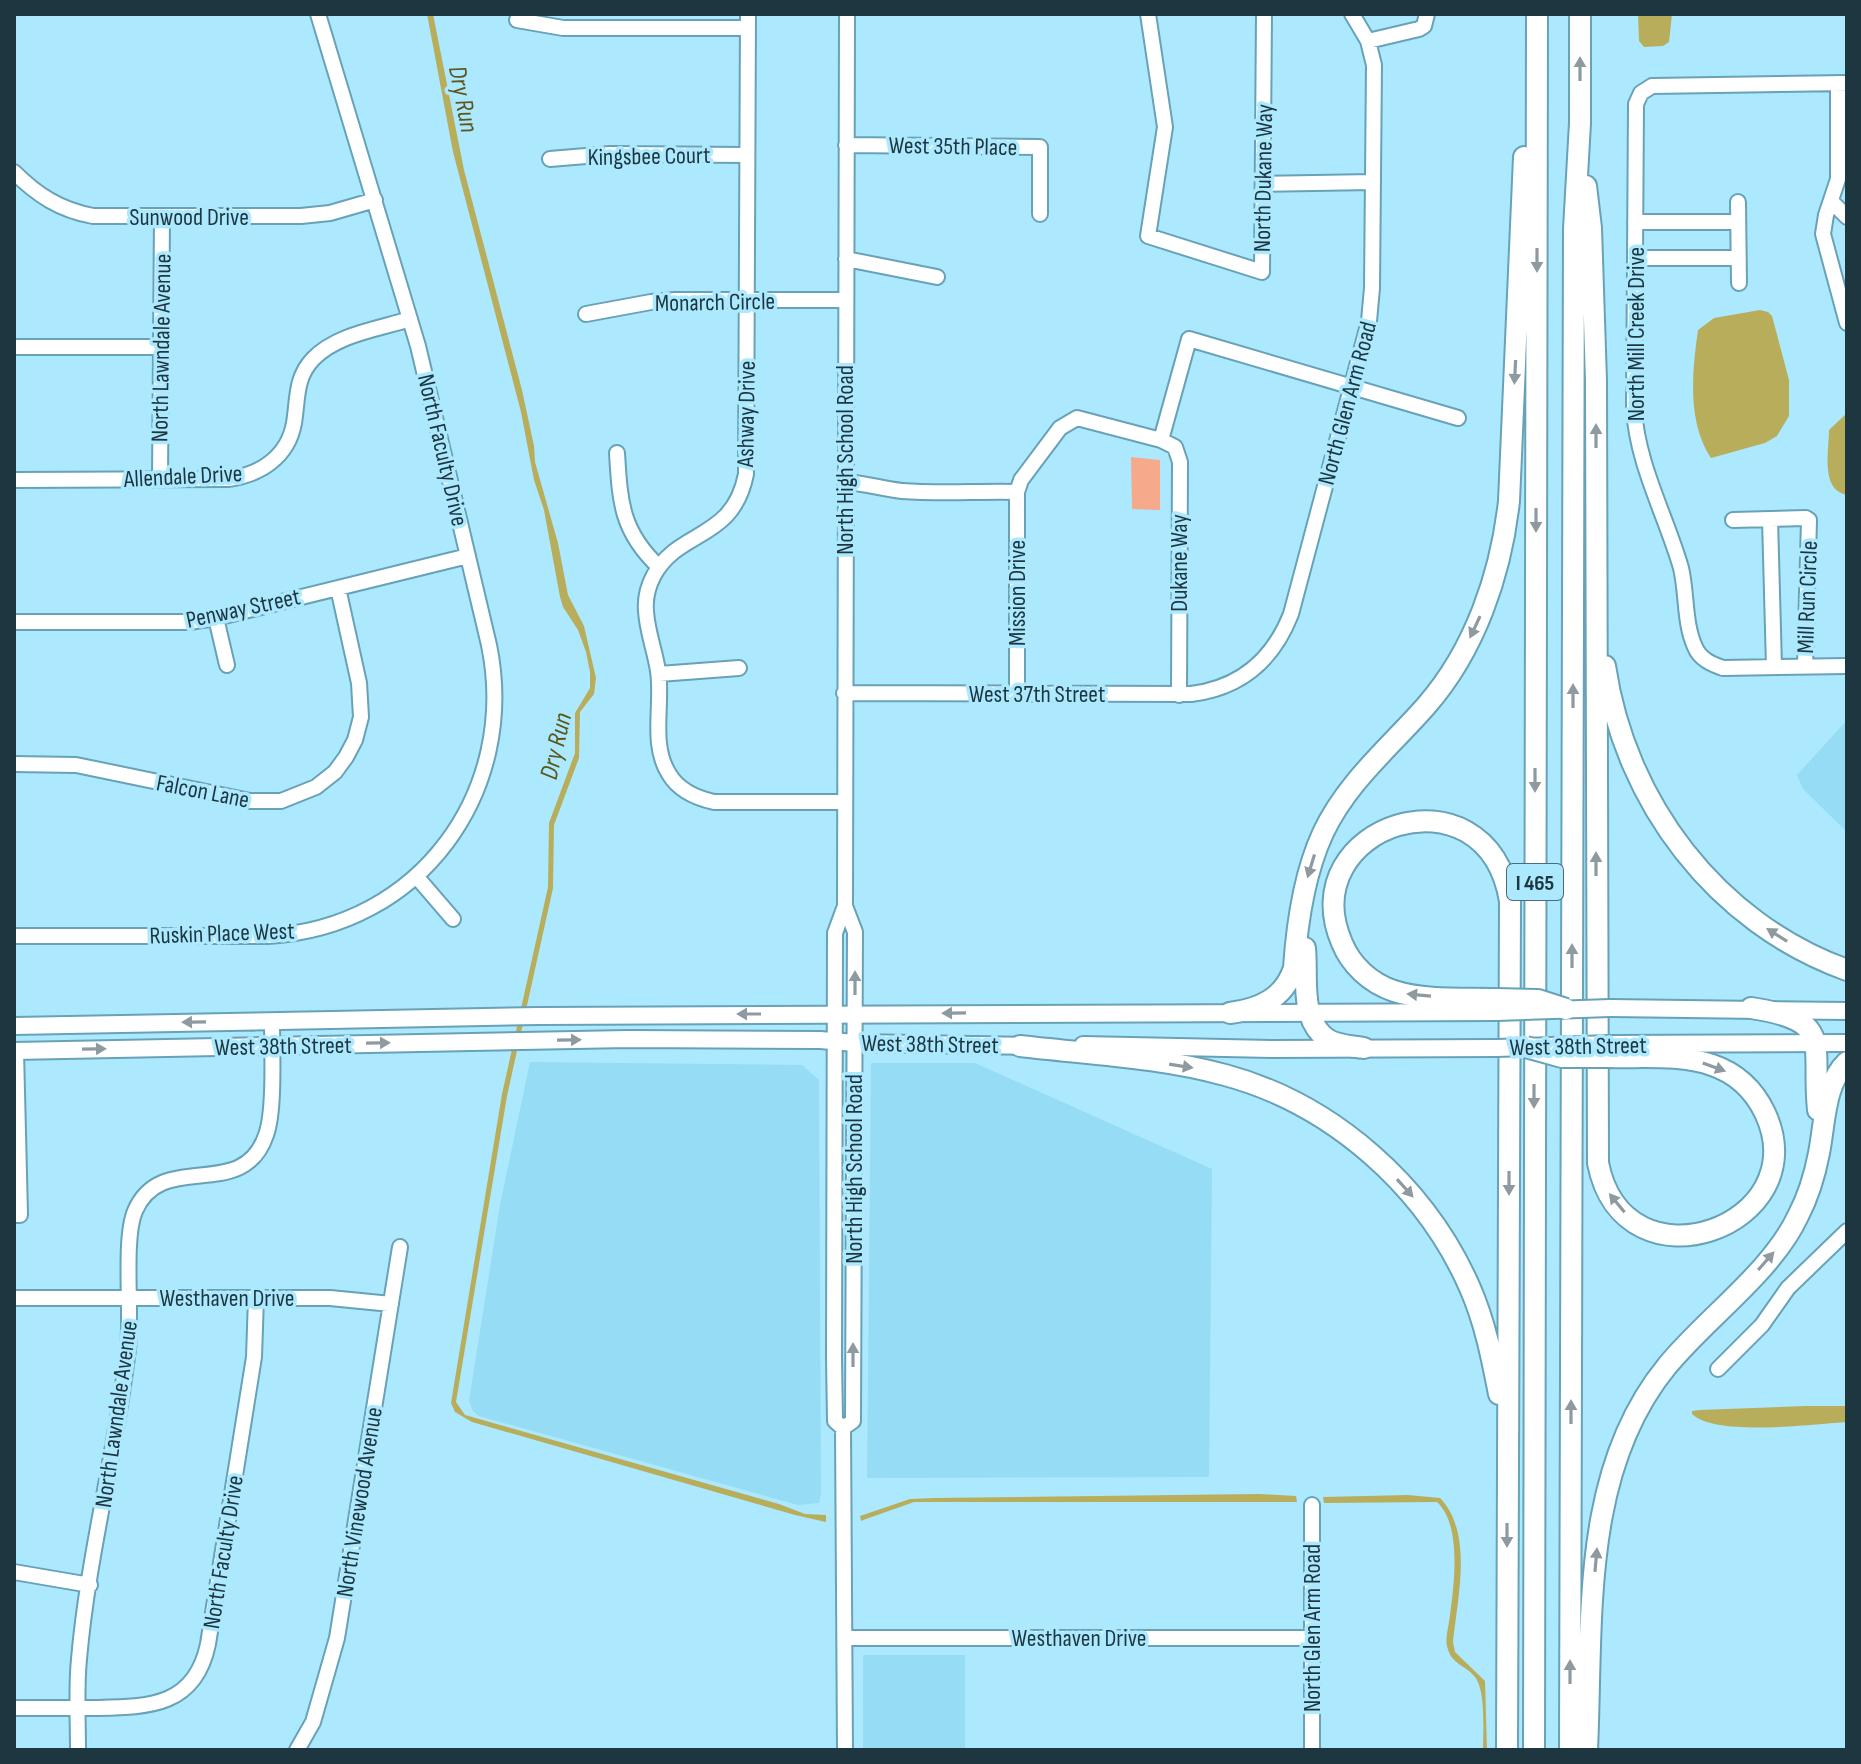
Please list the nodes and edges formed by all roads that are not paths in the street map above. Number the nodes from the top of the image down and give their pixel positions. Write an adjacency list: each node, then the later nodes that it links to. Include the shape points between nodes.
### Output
1 (318, 14): 21 (street, North Faculty Drive)
2 (847, 14): 15 (street, North High School Road)
3 (1148, 14): 20 (street, North Dukane Way, via 1165,127 1148,236 1262,272)
4 (1264, 14): 20 (street, North Dukane Way)
5 (1352, 14): 12 (street)
6 (1427, 14): 12 (street, via 1419,29)
7 (1526, 14): 71 (highway, one-way to 71, via 1509,501 1499,559 1480,616 1448,677 1357,779 1331,818 1312,862)
8 (1537, 14): 120 (highway, I 465, one-way to 120)
9 (1580, 14): 14 (highway, I 465, one-way to 9)
10 (517, 20): 11 (street, via 574,28)
11 (748, 21): 16 (street, Ashway Drive)
12 (1368, 41): 19 (street, North Glen Arm Road, via 1374,65)
13 (1842, 83): 22 (street, via 1839,174); 27 (street, North Mill Creek Drive, via 1652,86 1641,93 1636,104)
14 (1580, 123): 54 (highway, one-way to 14, via 1596,381); 121 (highway, I 465, one-way to 14, via 1574,229)
15 (846, 145): 24 (street, West 35th Place, via 1040,147); 31 (street, North High School Road)
16 (747, 155): 17 (street, Kingsbee Court); 34 (street, Ashway Drive)
17 (550, 159)
18 (14, 172): 25 (street, Sunwood Drive, via 37,193 70,211)
19 (1373, 182): 20 (street); 41 (street, North Glen Arm Road, via 1370,312)
20 (1263, 184)
21 (375, 200): 25 (street, Sunwood Drive, via 309,216); 37 (street, North Faculty Drive)
22 (1831, 201): 26 (street); 38 (street, via 1823,234)
23 (1738, 202): 28 (street)
24 (1040, 214)
25 (162, 217): 40 (street, North Lawndale Avenue)
26 (1847, 217)
27 (1635, 222): 28 (street); 29 (street, North Mill Creek Drive)
28 (1738, 222): 30 (street)
29 (1635, 258): 30 (street); 59 (street, North Mill Creek Drive, via 1636,427 1681,571 1693,642 1704,660 1723,668)
30 (1738, 258): 33 (street)
31 (846, 259): 32 (street); 35 (street, North High School Road)
32 (937, 277)
33 (1739, 283)
34 (748, 300): 35 (street, Monarch Circle); 36 (street, Monarch Circle, via 651,302); 52 (street, Ashway Drive, via 747,464 741,493 720,524)
35 (846, 300): 47 (street, North High School Road)
36 (586, 314)
37 (410, 319): 45 (street, Allendale Drive, via 336,342 313,359 299,383 290,435 281,452 256,473); 51 (street, North Faculty Drive)
38 (1847, 323)
39 (14, 347): 40 (street)
40 (161, 347): 45 (street, North Lawndale Avenue)
41 (1351, 388): 42 (street); 43 (street, via 1189,339); 63 (street, North Glen Arm Road, via 1287,623 1259,665)
42 (1458, 418)
43 (1161, 440): 48 (street, via 1077,418 1060,428); 66 (street, Dukane Way, via 1175,447 1180,462)
44 (617, 453): 52 (street, via 628,526 638,546)
45 (160, 479): 46 (street, Allendale Drive)
46 (14, 480)
47 (845, 482): 48 (street, via 906,491); 64 (street, North High School Road)
48 (1017, 492): 65 (street, Mission Drive)
49 (1770, 519): 50 (street, Mill Run Circle); 59 (street, Mill Run Circle); 60 (street, Mill Run Circle, via 1809,520)
50 (1733, 520)
51 (468, 556): 53 (street, Penway Street); 69 (street, North Faculty Drive, via 493,668 493,733 480,784 462,822)
52 (659, 567): 62 (street, via 646,607)
53 (338, 588): 55 (street, Penway Street); 67 (street, Falcon Lane, via 361,717 346,757 316,787 281,801 250,801 76,765)
54 (1597, 592): 74 (highway, one-way to 54, via 1750,916 1703,873 1663,823 1619,731 1605,671); 94 (highway, one-way to 54, via 1703,1062 1731,1074 1751,1091 1768,1121 1772,1156 1762,1189 1740,1216 1701,1235 1658,1233 1621,1210 1599,1172)
55 (216, 618): 56 (street, Penway Street); 57 (street)
56 (14, 622)
57 (227, 665)
58 (1847, 666): 60 (street)
59 (1774, 667): 60 (street)
60 (1805, 667)
61 (739, 668): 62 (street)
62 (659, 674): 68 (street, via 661,755 670,777 684,790 714,802)
63 (1227, 685): 66 (street, West 37th Street)
64 (844, 693): 65 (street, West 37th Street); 68 (street, North High School Road)
65 (1017, 694): 66 (street, West 37th Street)
66 (1179, 695)
67 (14, 764)
68 (845, 802): 70 (street, North High School Road)
69 (416, 876): 72 (street); 73 (street, Ruskin Place West, via 356,915 291,934)
70 (845, 906): 81 (street, North High School Road, via 835,933); 82 (street, North High School Road, one-way to 70, via 855,932)
71 (1301, 917): 79 (highway, via 1288,981 1268,1003); 80 (highway)
72 (453, 919)
73 (14, 936)
74 (1847, 970)
75 (1497, 1006): 77 (highway, bridge, via 1538,1000); 80 (main road, West 38th Street); 107 (highway, one-way to 107, via 1402,993 1377,983 1351,960 1337,928 1336,893 1353,853 1372,835 1413,820 1457,826 1486,846 1507,884)
76 (1751, 1008): 77 (main road, West 38th Street, bridge); 78 (main road, West 38th Street); 88 (highway, via 1801,1022)
77 (1566, 1009)
78 (1847, 1011)
79 (1230, 1013): 80 (main road, West 38th Street); 82 (main road, West 38th Street, one-way to 82)
80 (1310, 1013): 92 (highway, via 1327,1039)
81 (835, 1014): 82 (main road, West 38th Street); 83 (main road, West 38th Street, one-way to 83); 85 (street, North High School Road)
82 (855, 1014): 86 (street, North High School Road)
83 (272, 1021): 84 (main road, West 38th Street, one-way to 84); 89 (street, North Lawndale Avenue)
84 (14, 1026)
85 (835, 1040): 86 (main road, West 38th Street); 89 (main road, West 38th Street, one-way to 85); 106 (street, North High School Road, via 835,1421)
86 (855, 1043): 90 (main road, West 38th Street); 106 (street, North High School Road, one-way to 86, via 853,1421)
87 (1847, 1043): 88 (main road, West 38th Street)
88 (1817, 1044): 94 (main road, West 38th Street); 97 (highway)
89 (272, 1046): 93 (main road, West 38th Street, one-way to 89); 102 (street, North Lawndale Avenue, via 269,1122 262,1145 234,1171 170,1179 143,1197 131,1229)
90 (1020, 1046): 92 (main road, West 38th Street); 107 (highway, one-way to 107, via 1230,1076 1325,1119 1373,1155 1415,1200 1470,1288 1495,1373)
91 (1526, 1047): 92 (main road, West 38th Street, bridge); 94 (highway, bridge, via 1562,1057)
92 (1364, 1048)
93 (15, 1051): 96 (street)
94 (1609, 1051)
95 (1847, 1062): 97 (highway, via 1830,1089)
96 (15, 1095): 98 (street)
97 (1821, 1138): 122 (highway, one-way to 97, via 1599,1525 1621,1444 1661,1373 1792,1228 1815,1171)
98 (17, 1215)
99 (1847, 1231): 105 (street, via 1786,1290 1762,1325)
100 (400, 1247): 104 (street, North Vinewood Avenue)
101 (14, 1298): 102 (street, Westhaven Drive)
102 (130, 1298): 103 (street, Westhaven Drive); 110 (street, North Lawndale Avenue, via 126,1367)
103 (256, 1298): 104 (street, Westhaven Drive); 114 (street, North Faculty Drive, via 254,1357 203,1663 183,1690 158,1704)
104 (391, 1304): 116 (street, North Vinewood Avenue, via 337,1638 313,1722)
105 (1718, 1369)
106 (843, 1428): 111 (street, North High School Road)
107 (1507, 1479): 119 (highway, one-way to 119)
108 (1312, 1505): 112 (street, North Glen Arm Road)
109 (14, 1572): 110 (street)
110 (90, 1585): 114 (street, North Lawndale Avenue, via 78,1663)
111 (845, 1638): 112 (street, Westhaven Drive); 117 (street, North High School Road)
112 (1312, 1638): 118 (street, North Glen Arm Road)
113 (14, 1708): 114 (street, North Faculty Drive)
114 (78, 1708): 115 (street, North Lawndale Avenue)
115 (78, 1750)
116 (297, 1750)
117 (845, 1750)
118 (1312, 1750)
119 (1507, 1750)
120 (1534, 1750)
121 (1570, 1750)
122 (1587, 1750)

